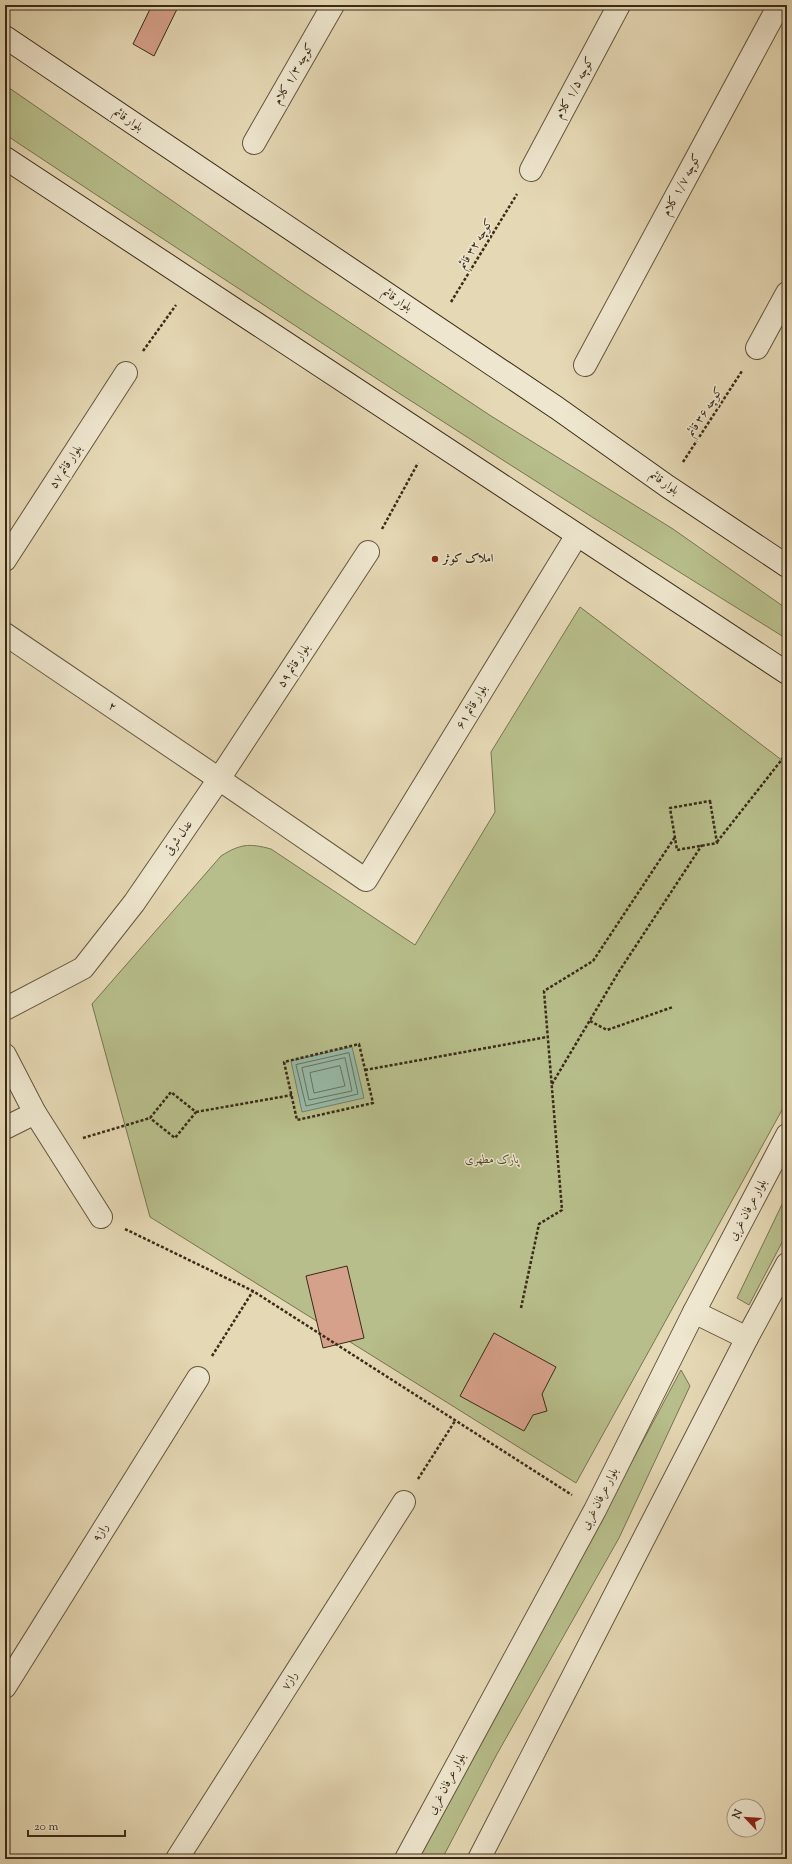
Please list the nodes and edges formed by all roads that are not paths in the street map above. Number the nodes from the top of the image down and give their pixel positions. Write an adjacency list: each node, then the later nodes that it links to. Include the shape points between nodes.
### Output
1 (333, 5): 5 (street, کوچه ۱/۳ کلام)
2 (619, 5): 7 (street, کوچه ۱/۵ کلام)
3 (779, 5): 10 (street, کوچه ۱/۷ کلام)
4 (5, 37): 15 (street, بلوار قائم, via 436,326)
5 (254, 143)
6 (5, 158): 12 (street)
7 (531, 170)
8 (787, 293): 9 (street)
9 (757, 348)
10 (585, 365)
11 (126, 373): 14 (street, بلوار قائم ۵۷)
12 (577, 535): 17 (street); 18 (street, بلوار قائم ۶۱, via 366,880)
13 (368, 552): 18 (street, بلوار قائم ۵۹)
14 (5, 560)
15 (787, 566)
16 (5, 634): 18 (street, ۲)
17 (787, 673)
18 (219, 779): 19 (street, عدل شرقی, via 134,903 83,968)
19 (5, 1009)
20 (5, 1055): 21 (street)
21 (35, 1113): 22 (street); 24 (street)
22 (5, 1128)
23 (787, 1135): 26 (street, بلوار عرفان غربی)
24 (101, 1217)
25 (787, 1264): 27 (street)
26 (694, 1312): 27 (street); 32 (street, بلوار عرفان غربی, via 595,1510)
27 (747, 1338): 33 (street)
28 (198, 1378): 30 (street, راز۹)
29 (404, 1502): 31 (street, راز۷)
30 (5, 1687)
31 (177, 1859)
32 (406, 1859)
33 (478, 1859)

